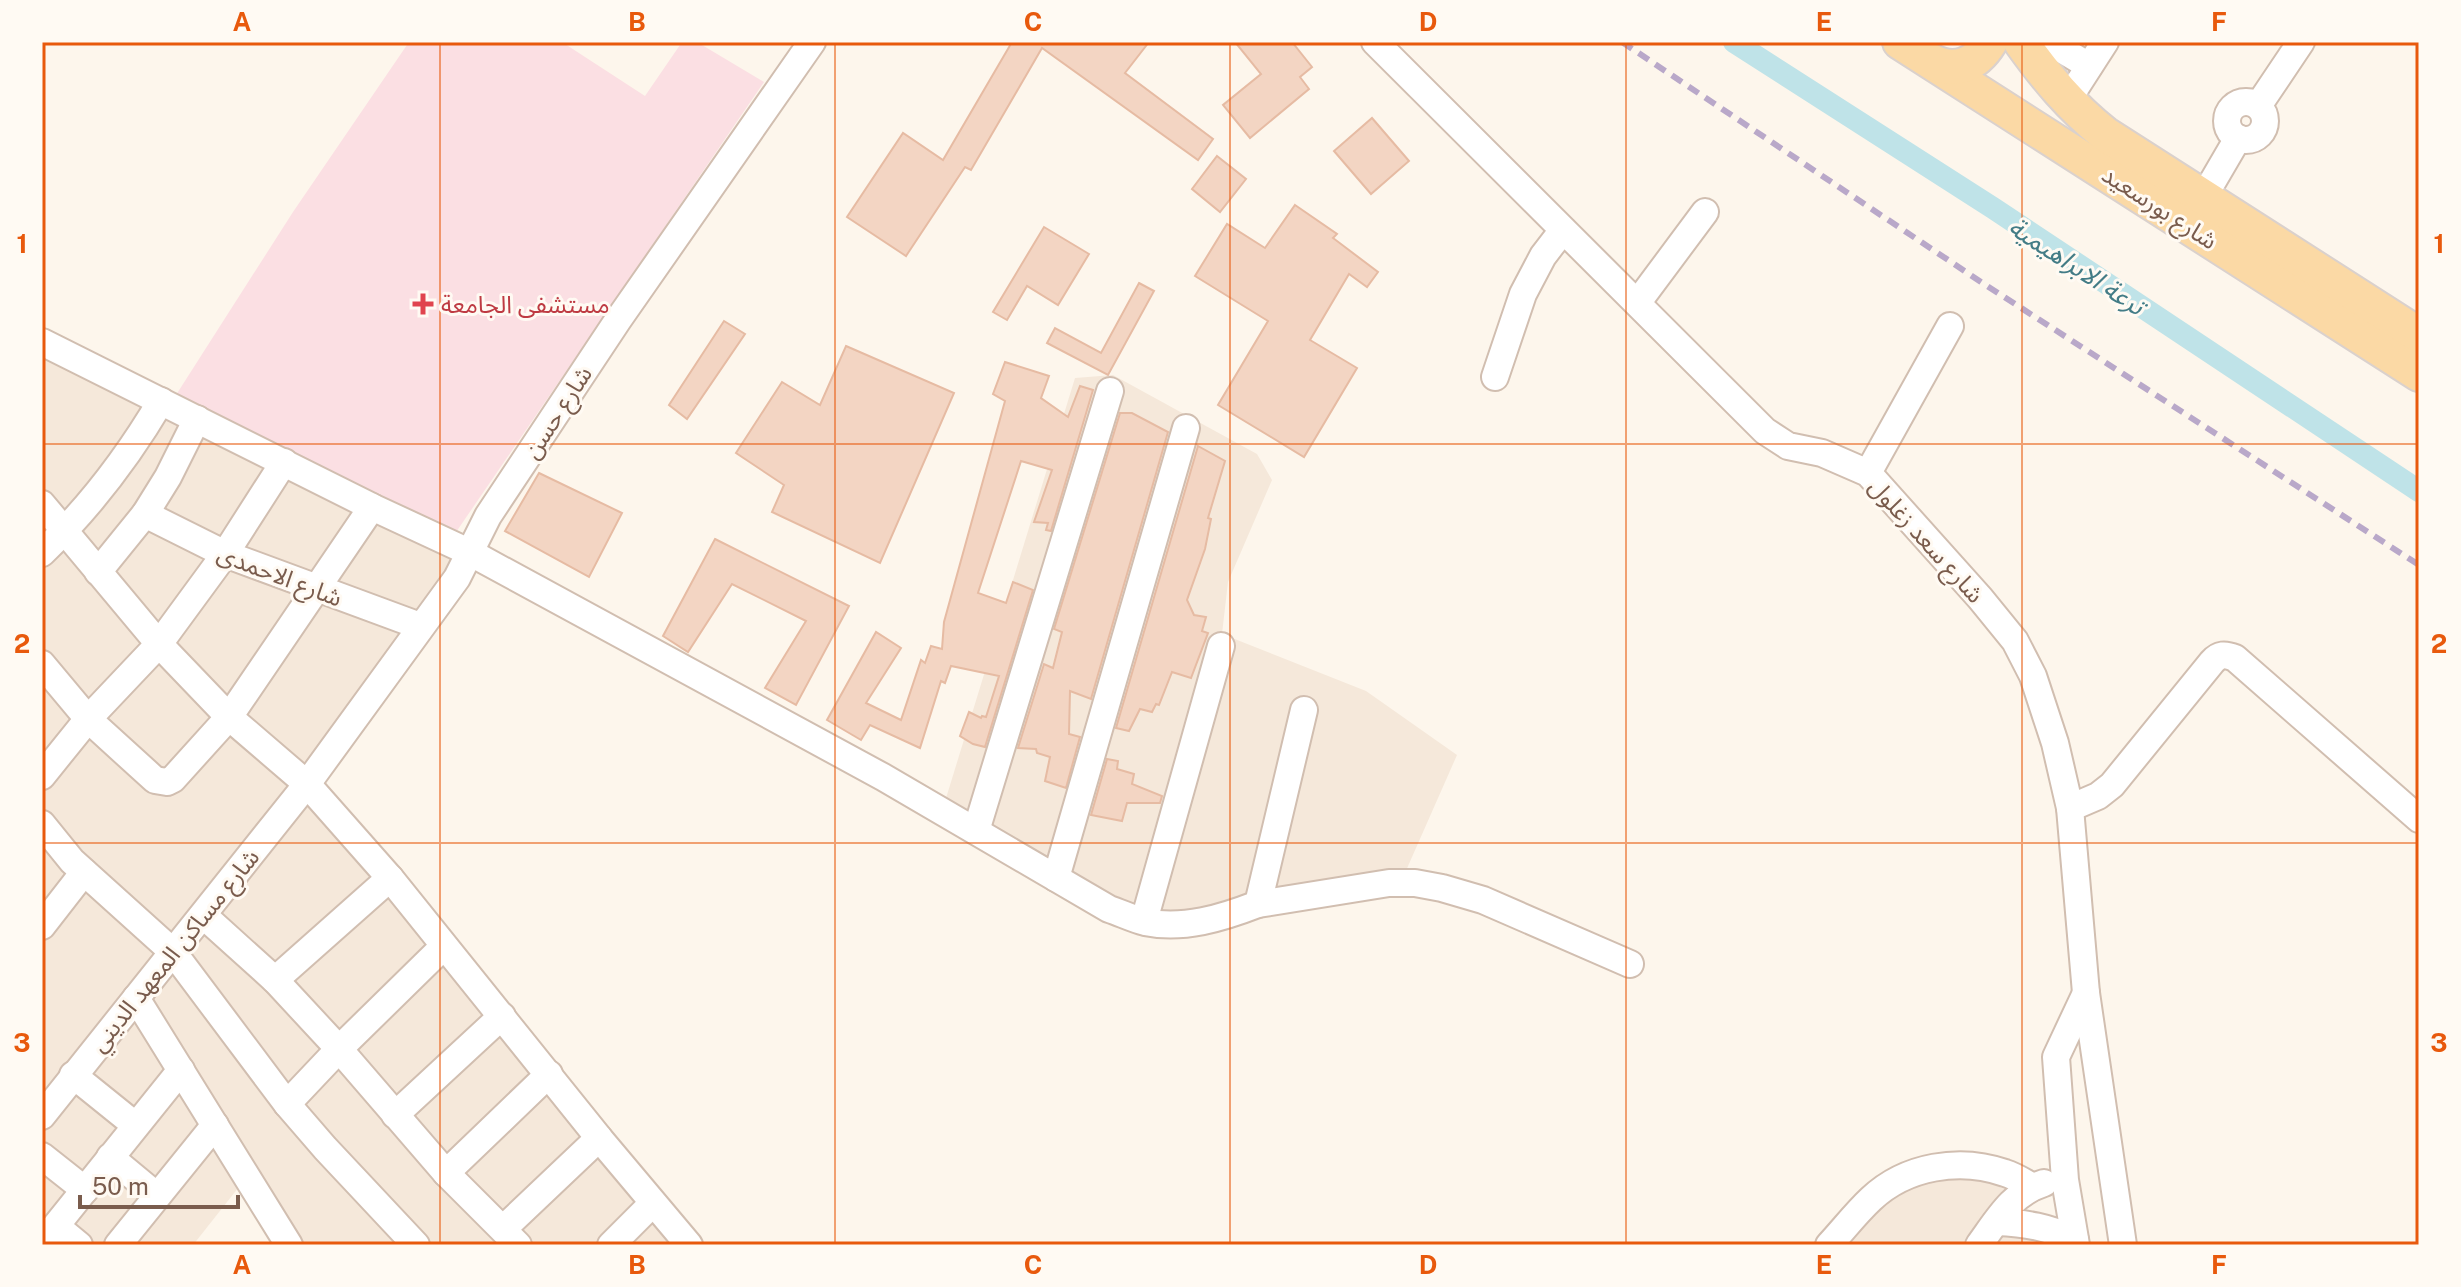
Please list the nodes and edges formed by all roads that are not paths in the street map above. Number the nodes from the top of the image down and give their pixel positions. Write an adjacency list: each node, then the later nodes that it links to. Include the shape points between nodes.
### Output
1 (812, 42): 31 (street, شارع حسن, via 609,333 488,516)
2 (1375, 42): 13 (street, شارع سعد زغلول)
3 (1990, 42): 7 (main road, via 1970,64 1955,68 1940,66)
4 (2021, 42): 8 (main road, شارع بورسعيد)
5 (2105, 42): 9 (street)
6 (2301, 42): 11 (street, via 2258,106 2264,113 2263,130 2256,137 2238,138)
7 (1913, 50): 18 (main road, شارع بورسعيد)
8 (2052, 53): 9 (street); 10 (main road, شارع بورسعيد)
9 (2089, 66): 10 (street)
10 (2067, 101): 11 (main road, شارع بورسعيد, via 2105,134)
11 (2203, 198): 16 (main road, شارع بورسعيد)
12 (1705, 212): 14 (street)
13 (1563, 230): 14 (street, شارع سعد زغلول); 19 (street, via 1523,294)
14 (1638, 302): 25 (street, شارع سعد زغلول, via 1765,431 1788,446 1822,453)
15 (1950, 326): 25 (street)
16 (2419, 335)
17 (42, 342): 21 (street)
18 (2419, 374)
19 (1495, 377)
20 (1110, 391): 46 (street)
21 (161, 401): 22 (street); 29 (street, via 117,470)
22 (197, 419): 24 (street); 28 (street)
23 (1186, 428): 50 (street)
24 (284, 462): 27 (street); 32 (street)
25 (1868, 473): 44 (street, شارع سعد زغلول, via 2015,641 2033,676)
26 (42, 504): 29 (street)
27 (372, 507): 31 (street); 34 (street)
28 (145, 514): 32 (street, شارع الاحمدى); 33 (street)
29 (65, 530): 30 (street); 33 (street)
30 (42, 553)
31 (471, 553): 35 (street, شارع حسن); 46 (street)
32 (225, 554): 34 (street, شارع الاحمدى); 36 (street)
33 (98, 572): 36 (street)
34 (317, 589): 35 (street, شارع الاحمدى); 40 (street)
35 (420, 626): 43 (street, شارع حسن)
36 (159, 644): 40 (street); 41 (street)
37 (1221, 646): 53 (street)
38 (42, 664): 41 (street)
39 (1304, 710): 51 (street)
40 (229, 717): 41 (street, via 167,782 155,780); 43 (street)
41 (88, 719): 42 (street)
42 (42, 776)
43 (307, 784): 49 (street); 52 (street, شارع مساكن المعهد الديني)
44 (2070, 808): 45 (street, via 2112,785 2217,656 2227,655); 59 (street, شارع سعد زغلول)
45 (2419, 819)
46 (976, 831): 50 (street)
47 (45, 837): 48 (street)
48 (84, 872): 54 (street); 56 (street)
49 (390, 878): 55 (street); 58 (street)
50 (1056, 878): 53 (street, via 1109,909)
51 (1258, 904): 53 (street, via 1175,926); 57 (street, via 1415,883 1496,905)
52 (203, 915): 56 (street, شارع مساكن المعهد الديني); 58 (street)
53 (1144, 921)
54 (42, 926)
55 (444, 946): 61 (street); 62 (street)
56 (173, 952): 60 (street, شارع مساكن المعهد الديني); 66 (street)
57 (1630, 964)
58 (275, 980): 62 (street)
59 (2086, 993): 75 (street, via 2056,1057); 92 (street, شارع سعد زغلول)
60 (136, 998): 63 (street); 65 (street, شارع مساكن المعهد الديني)
61 (502, 1016): 64 (street); 67 (street)
62 (339, 1049): 66 (street); 67 (street)
63 (181, 1070): 69 (street); 70 (street)
64 (549, 1074): 71 (street); 74 (street)
65 (73, 1075): 68 (street, شارع مساكن المعهد الديني); 69 (street)
66 (287, 1104): 87 (street)
67 (395, 1115): 74 (street)
68 (42, 1116)
69 (135, 1125): 73 (street)
70 (215, 1125): 78 (street); 86 (street)
71 (599, 1138): 79 (street); 82 (street)
72 (42, 1156): 77 (street)
73 (110, 1157): 77 (street); 78 (street)
74 (446, 1173): 82 (street)
75 (2065, 1180): 76 (street); 83 (street)
76 (2033, 1187): 80 (street); 90 (street, via 1979,1166 1923,1170 1873,1198)
77 (85, 1190): 81 (street)
78 (157, 1196): 85 (street)
79 (653, 1203): 88 (street); 89 (street)
80 (1996, 1222): 83 (street, via 2037,1225); 91 (street)
81 (49, 1234): 84 (street)
82 (511, 1237)
83 (2076, 1242)
84 (79, 1245)
85 (118, 1245)
86 (289, 1245)
87 (416, 1245)
88 (611, 1245)
89 (689, 1245)
90 (1829, 1245)
91 (1979, 1245)
92 (2123, 1245)

